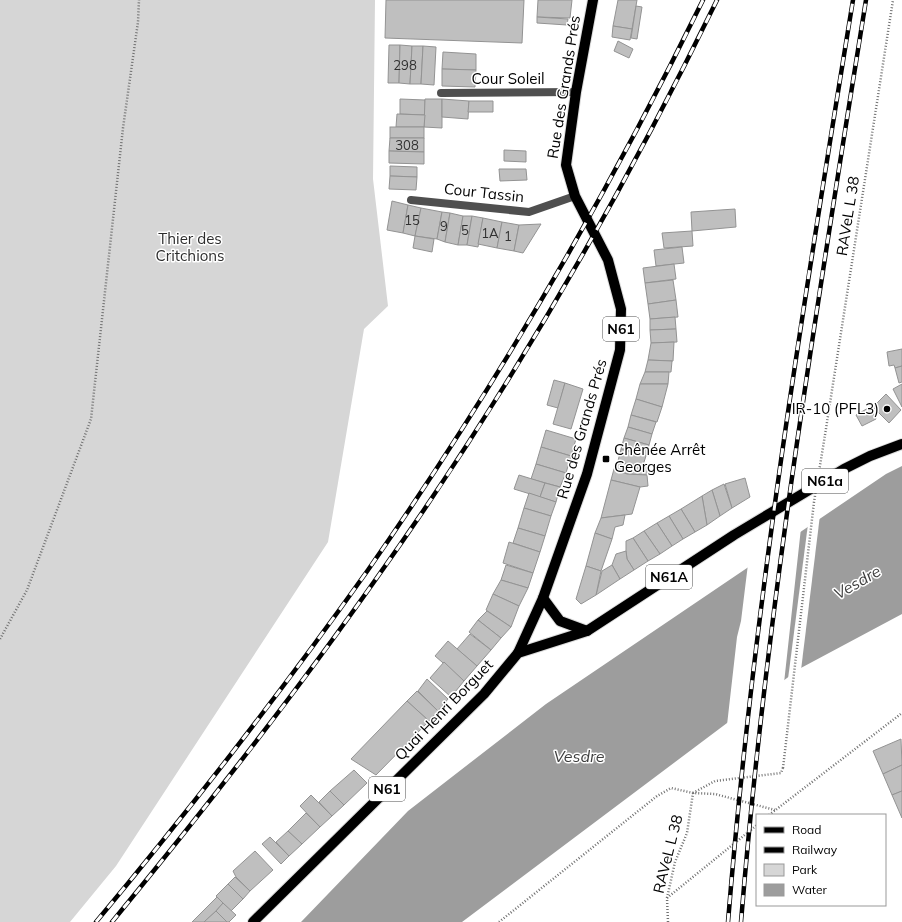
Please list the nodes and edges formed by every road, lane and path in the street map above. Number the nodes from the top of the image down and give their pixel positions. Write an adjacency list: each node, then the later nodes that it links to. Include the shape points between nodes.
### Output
1 (139, 0): 12 (path, via 91,420 27,590)
2 (593, 0): 4 (main road, Rue des Grands Prés / N61)
3 (892, 0): 15 (path, RAVeL L 38, bridge, via 814,502 783,768 781,773 715,781)
4 (576, 92): 5 (street, Cour Soleil); 6 (main road, Rue des Grands Prés / N61, via 566,166)
5 (441, 93)
6 (575, 196): 7 (street, Cour Tassin, via 529,212); 10 (main road, Rue des Grands Prés / N61, via 608,260 622,309 620,350 587,474)
7 (411, 200)
8 (902, 444): 9 (main road, N61a, via 844,469)
9 (751, 525): 11 (main road, N61A)
10 (543, 598): 11 (main road, via 560,621); 13 (main road, Rue des Grands Prés / N61)
11 (587, 631): 13 (main road)
12 (0, 638)
13 (518, 653): 20 (main road, Quai Henri Borguet / N61, via 484,694)
14 (902, 713): 16 (path)
15 (693, 793): 16 (path, via 715,794); 19 (path, RAVeL L 38, via 687,833 675,862); 21 (path, via 671,788 657,796)
16 (775, 810): 17 (path)
17 (770, 814)
18 (756, 826): 19 (path)
19 (667, 898): 22 (path, RAVeL L 38)
20 (253, 922)
21 (499, 922)
22 (668, 922)

